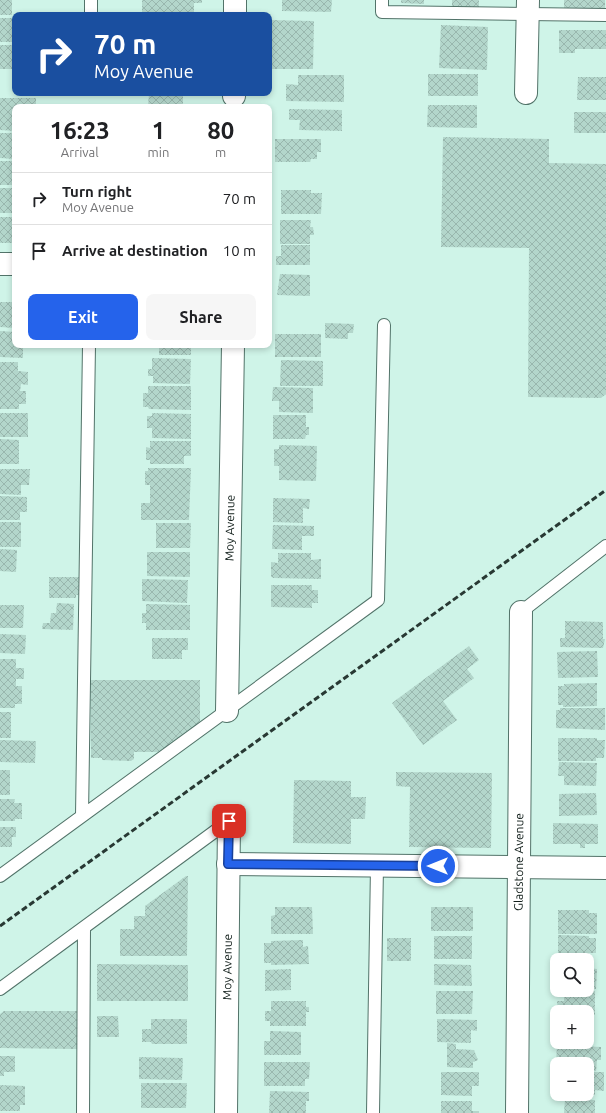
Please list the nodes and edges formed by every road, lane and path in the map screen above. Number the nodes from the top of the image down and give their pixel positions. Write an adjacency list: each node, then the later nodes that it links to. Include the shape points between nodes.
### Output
1 (91, 0): 5 (lane)
2 (235, 0): 6 (street)
3 (382, 0): 4 (lane, via 382,12)
4 (528, 7): 7 (lane); 8 (street)
5 (90, 12)
6 (235, 12)
7 (606, 15)
8 (526, 93)
9 (0, 264): 10 (street)
10 (12, 264)
11 (384, 325): 16 (lane, via 378,600)
12 (89, 348): 17 (lane)
13 (233, 348): 16 (street, Moy Avenue)
14 (606, 546): 15 (lane)
15 (521, 612): 21 (street, Gladstone Avenue)
16 (227, 710): 17 (lane)
17 (82, 816): 23 (lane)
18 (229, 821): 19 (street, Moy Avenue); 24 (lane)
19 (228, 864): 20 (street); 27 (street, Moy Avenue)
20 (376, 866): 21 (street); 28 (lane)
21 (520, 867): 22 (street); 29 (street, Gladstone Avenue)
22 (606, 868)
23 (0, 876)
24 (84, 928): 25 (lane); 26 (lane)
25 (0, 990)
26 (83, 1113)
27 (226, 1113)
28 (373, 1113)
29 (517, 1113)

